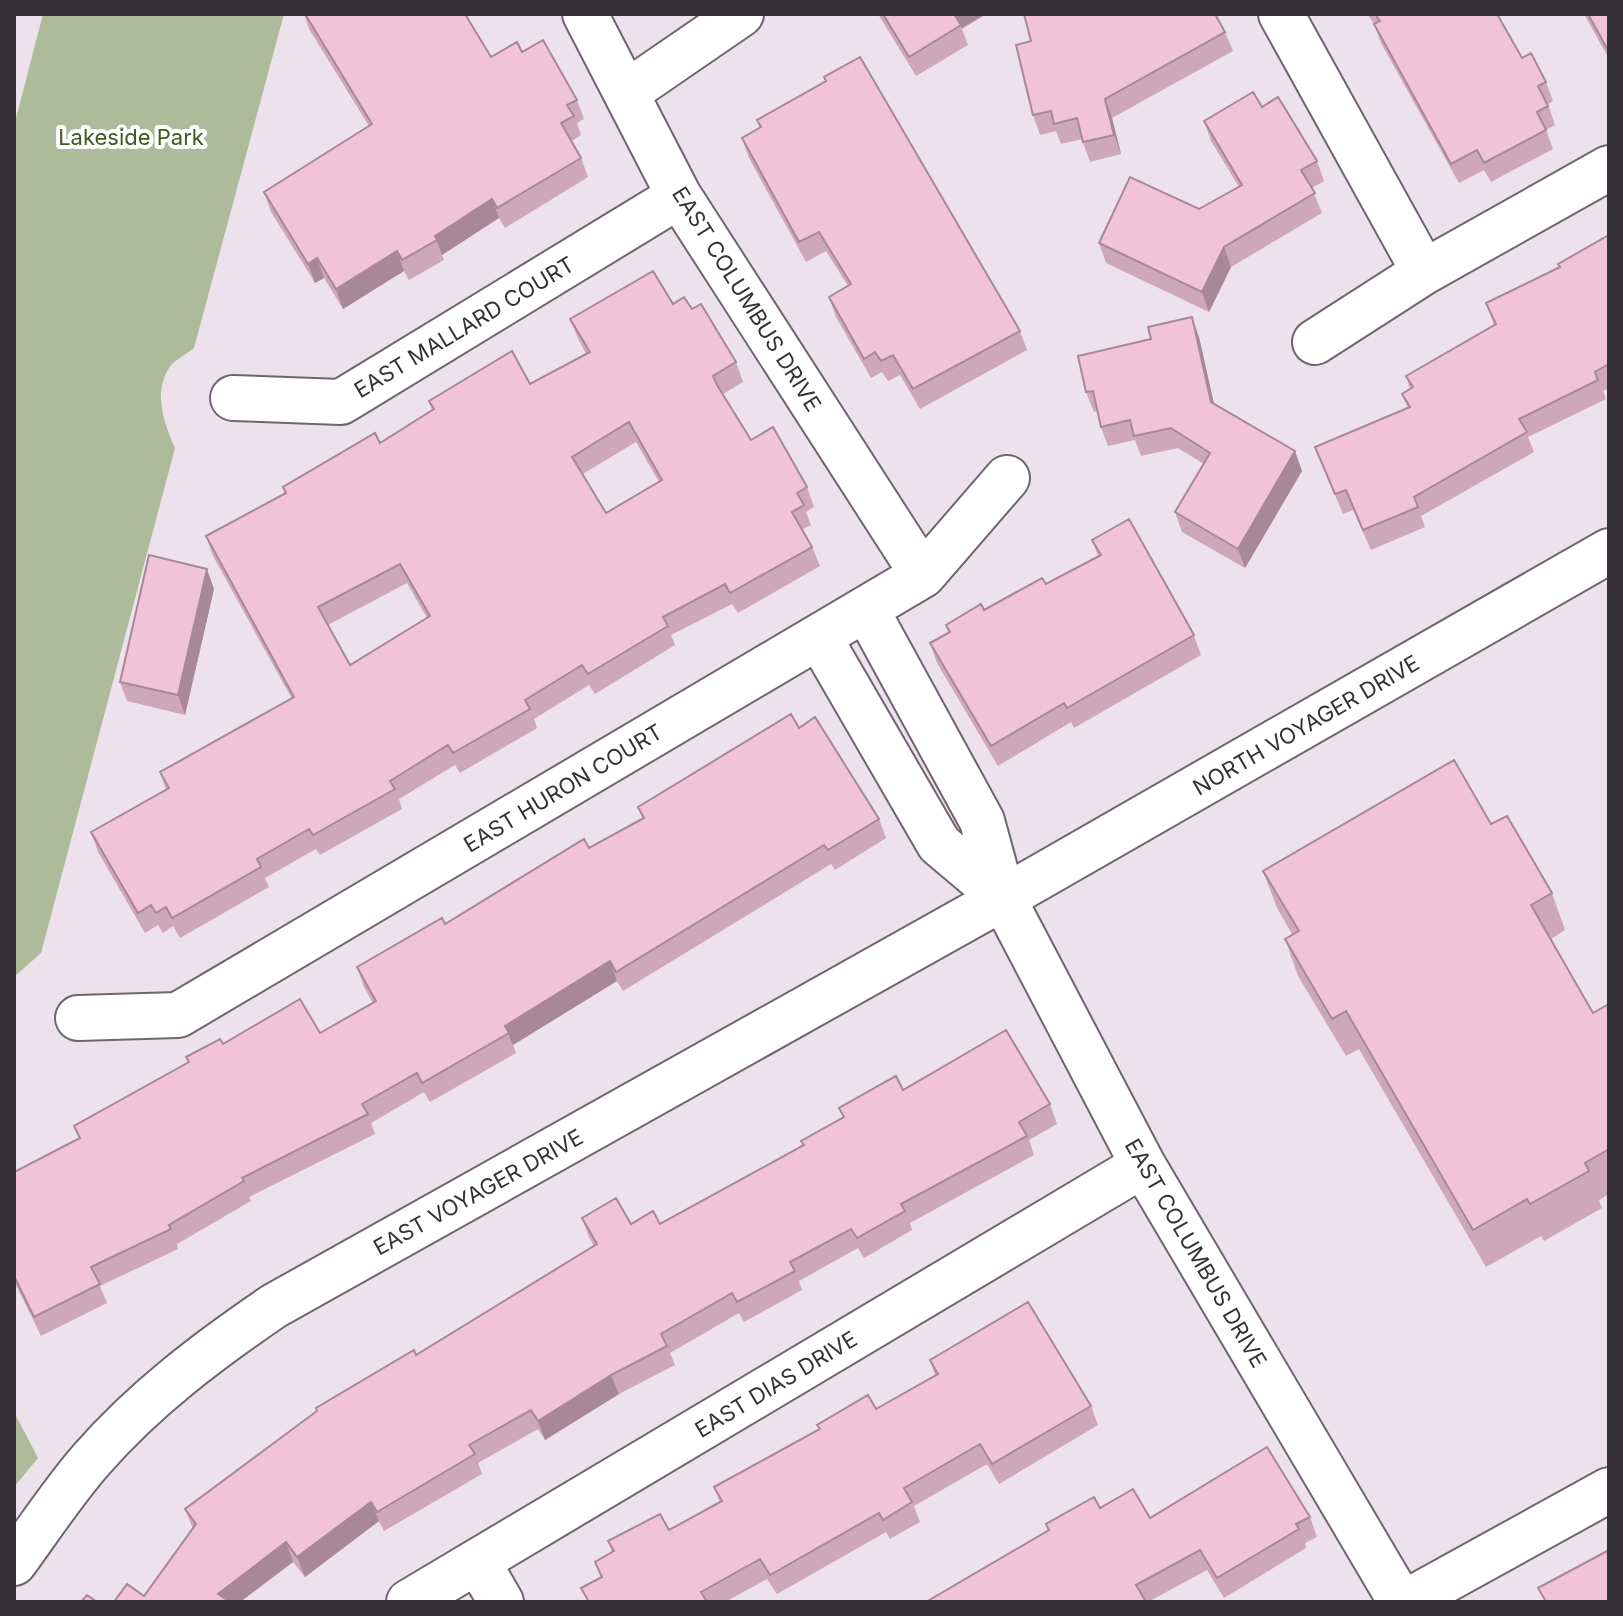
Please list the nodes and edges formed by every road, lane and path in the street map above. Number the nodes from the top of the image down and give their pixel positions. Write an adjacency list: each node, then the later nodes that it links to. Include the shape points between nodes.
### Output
1 (585, 14): 4 (street, EAST COLUMBUS DRIVE)
2 (741, 14): 4 (street)
3 (1281, 14): 7 (street)
4 (626, 93): 6 (street, EAST COLUMBUS DRIVE)
5 (1609, 168): 7 (street)
6 (679, 196): 9 (street, EAST MALLARD COURT, via 341,402); 12 (street, EAST COLUMBUS DRIVE)
7 (1424, 272): 8 (street)
8 (1315, 342)
9 (233, 398)
10 (1007, 478): 12 (street, EAST HURON COURT)
11 (1609, 551): 15 (street, NORTH VOYAGER DRIVE)
12 (923, 575): 13 (street, EAST HURON COURT)
13 (866, 609): 14 (street, EAST HURON COURT); 15 (street, EAST COLUMBUS DRIVE, via 982,821)
14 (819, 637): 15 (street, EAST COLUMBUS DRIVE, via 939,844); 16 (street, EAST HURON COURT, via 178,1015)
15 (1003, 898): 17 (street, EAST COLUMBUS DRIVE); 20 (street, EAST VOYAGER DRIVE, via 274,1306 204,1354 147,1403 90,1461)
16 (78, 1018)
17 (1143, 1165): 19 (street, EAST DIAS DRIVE); 23 (street, EAST COLUMBUS DRIVE)
18 (1609, 1490): 23 (street)
19 (478, 1562): 21 (street, EAST DIAS DRIVE); 22 (street)
20 (14, 1563)
21 (409, 1602)
22 (501, 1602)
23 (1403, 1602)

